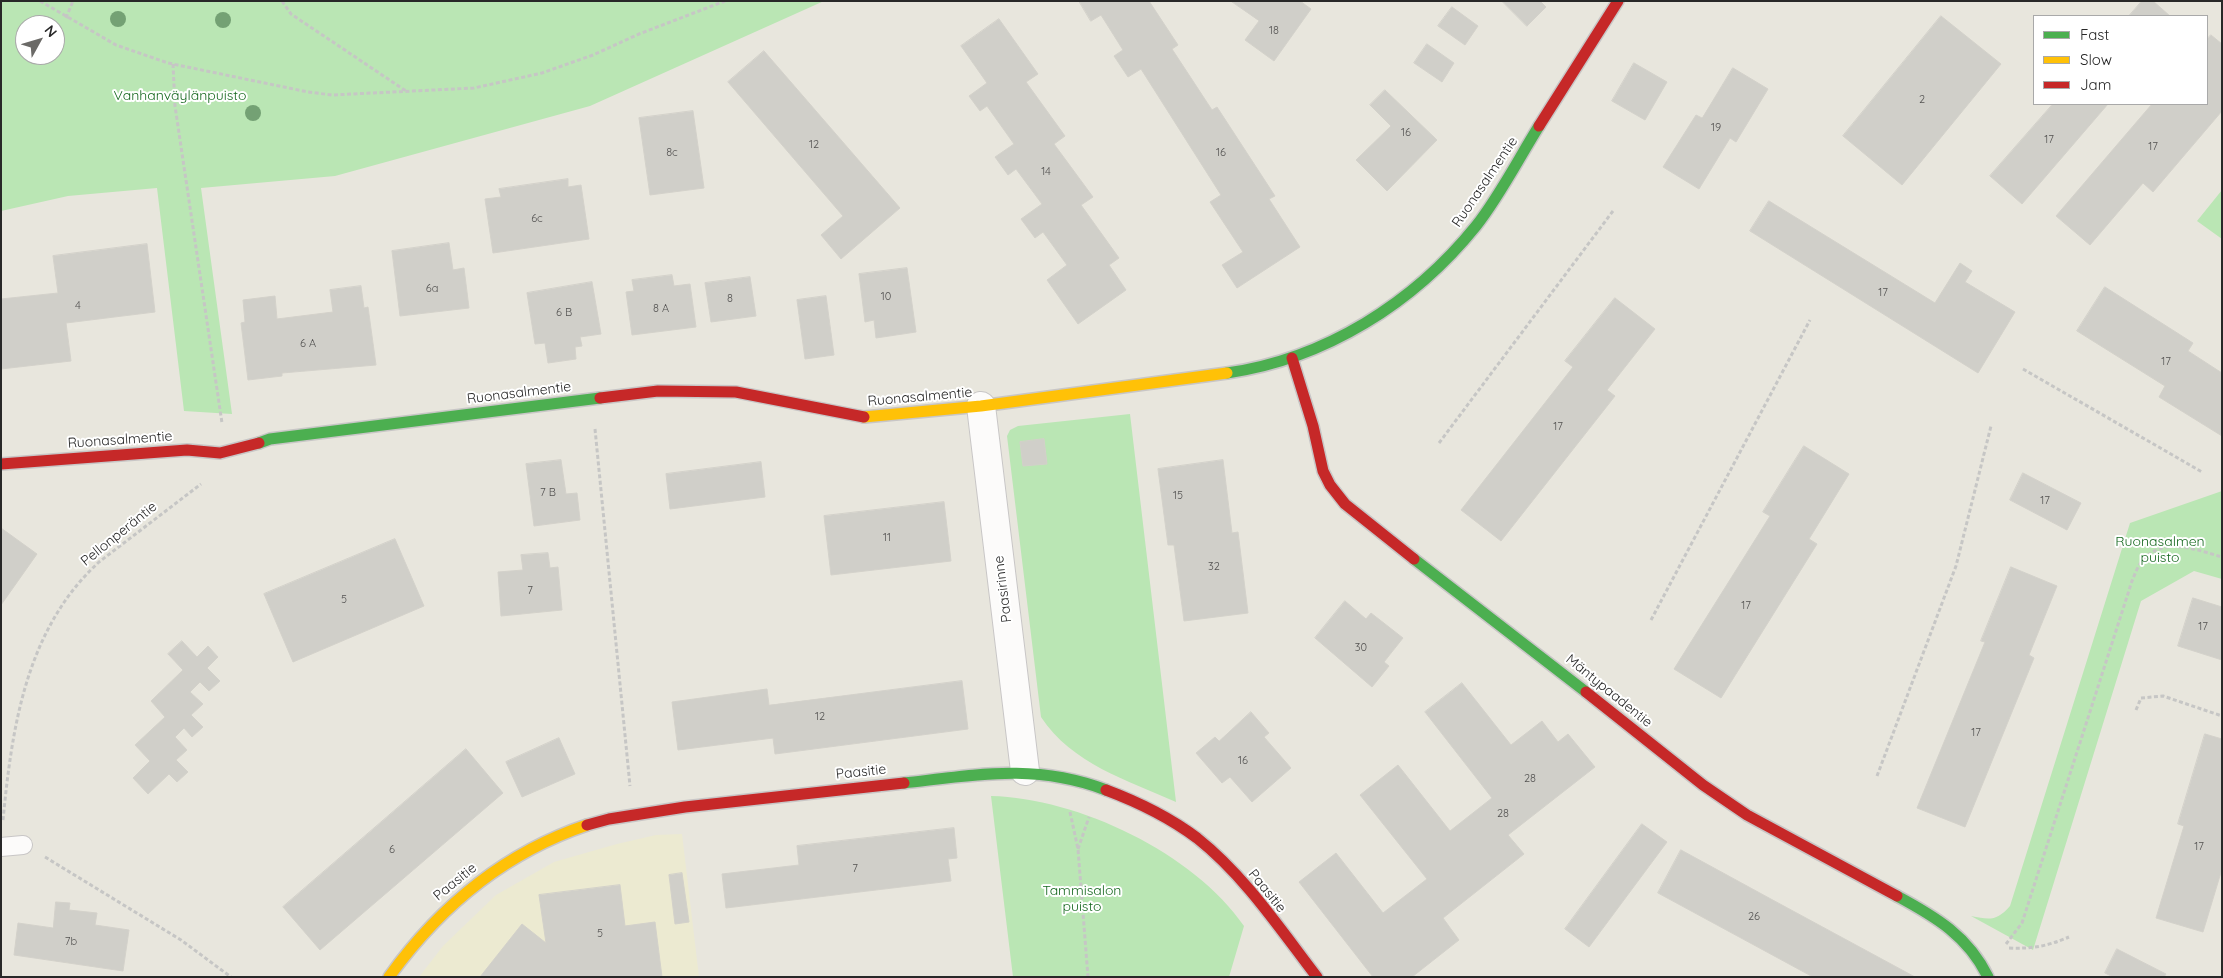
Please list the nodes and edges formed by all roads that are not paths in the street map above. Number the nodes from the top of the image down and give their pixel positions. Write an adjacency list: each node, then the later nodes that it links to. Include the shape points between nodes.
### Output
1 (1618, 1): 2 (street, Ruonasalmentie, via 1477,225 1441,265 1404,297 1359,327)
2 (1292, 358): 3 (street, Ruonasalmentie, via 1253,369); 10 (street, Mäntypaadentie, via 1323,470 1345,504 1703,785 1748,816 1950,928 1978,957)
3 (980, 406): 4 (street, Ruonasalmentie, via 863,417 736,392 658,391 270,439 240,450 206,455 187,450); 5 (street, Paasirinne)
4 (1, 464)
5 (1025, 772): 8 (street, Paasitie, via 698,806 601,820 545,842 509,860 482,879 427,927); 9 (street, Paasitie, via 1070,778 1140,804 1182,828 1214,853 1244,886)
6 (23, 845): 7 (lane)
7 (1, 848)
8 (388, 977)
9 (1316, 977)
10 (1988, 977)

